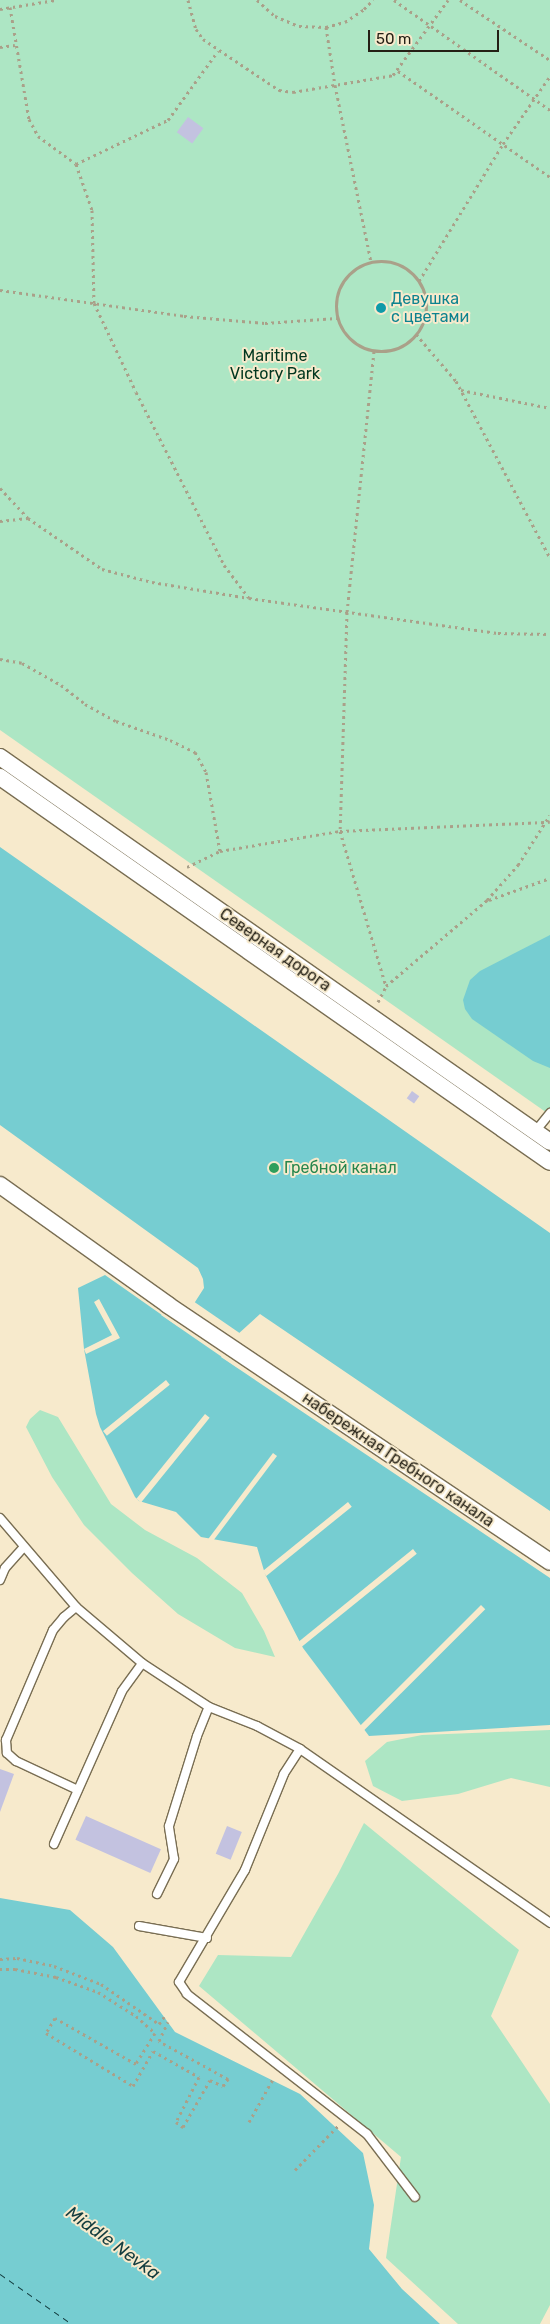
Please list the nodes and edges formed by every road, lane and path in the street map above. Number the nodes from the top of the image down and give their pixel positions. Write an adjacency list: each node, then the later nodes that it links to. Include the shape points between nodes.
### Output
1 (29, 0): 10 (path)
2 (55, 0): 9 (path)
3 (188, 0): 17 (path, via 196,29)
4 (257, 0): 14 (path, via 275,16 299,26)
5 (373, 0): 14 (path, via 345,22)
6 (394, 0): 13 (path)
7 (448, 0): 13 (path)
8 (460, 0): 18 (path)
9 (43, 1): 10 (path)
10 (33, 3): 11 (path)
11 (10, 7): 12 (path); 15 (path)
12 (0, 9)
13 (430, 25): 19 (path); 22 (path)
14 (326, 27): 21 (path)
15 (15, 45): 16 (path); 25 (path, via 29,120 38,136)
16 (0, 48)
17 (218, 51): 21 (path, via 279,90 293,92); 25 (path, via 168,120)
18 (550, 60)
19 (398, 71): 21 (path, via 393,75); 24 (path)
20 (550, 76): 22 (path)
21 (335, 85): 27 (path)
22 (534, 99): 23 (path); 24 (path)
23 (550, 110)
24 (503, 144): 26 (path); 28 (path)
25 (76, 164): 30 (path, via 92,210)
26 (550, 177)
27 (371, 262): 28 (path, via 398,264); 31 (path, via 357,267 338,289)
28 (419, 281): 32 (path, via 426,308)
29 (0, 290): 30 (path)
30 (94, 303): 31 (path, via 265,323); 40 (path, via 224,565)
31 (337, 318): 33 (path, via 351,340)
32 (416, 334): 33 (path, via 397,348); 34 (path)
33 (374, 351): 41 (path)
34 (461, 390): 35 (path); 39 (path)
35 (550, 408)
36 (0, 488): 37 (path)
37 (28, 518): 38 (path); 40 (path, via 102,569 152,582)
38 (0, 521)
39 (550, 558)
40 (249, 598): 41 (path)
41 (347, 612): 42 (path, via 498,633); 48 (path)
42 (550, 634)
43 (0, 659): 49 (path, via 22,663 116,721 195,752 206,772)
44 (0, 757): 56 (street, Северная дорога)
45 (0, 777): 56 (street, Северная дорога)
46 (550, 815): 47 (path)
47 (548, 822): 48 (path); 52 (path, via 518,865)
48 (340, 831): 49 (path); 53 (path)
49 (220, 851): 50 (path)
50 (187, 867)
51 (550, 878): 52 (path)
52 (487, 900): 53 (path)
53 (386, 986): 54 (path)
54 (378, 1002)
55 (550, 1113): 56 (lane)
56 (530, 1138): 57 (street, Северная дорога); 58 (street, Северная дорога)
57 (550, 1142)
58 (550, 1162)
59 (0, 1185): 62 (street, набережная Гребного канала, via 245,1358)
60 (0, 1518): 61 (lane)
61 (24, 1547): 63 (lane, via 5,1568); 64 (lane)
62 (550, 1562)
63 (0, 1580)
64 (76, 1608): 65 (lane); 68 (lane, via 53,1630 6,1740 7,1753 16,1761)
65 (142, 1663): 66 (lane); 68 (lane, via 122,1691)
66 (209, 1708): 67 (lane, via 257,1726); 70 (lane, via 169,1826 174,1859)
67 (300, 1749): 71 (lane); 73 (lane, via 284,1774 245,1870)
68 (78, 1790): 69 (lane)
69 (54, 1844)
70 (157, 1894)
71 (550, 1923)
72 (139, 1926): 73 (lane)
73 (207, 1938): 82 (lane, via 179,1982 187,1994 367,2134)
74 (0, 1959): 76 (path, via 18,1958 54,1966 101,1984 159,2024)
75 (0, 1969): 77 (path, via 56,1977 98,1992 156,2033 136,2064 55,2018 46,2034 133,2086 153,2051 199,2077 176,2122 183,2127 210,2080 223,2086 228,2079 159,2041)
76 (164, 2017)
77 (168, 2022)
78 (275, 2075): 79 (path)
79 (249, 2122)
80 (341, 2123): 81 (path)
81 (295, 2170)
82 (415, 2197)

